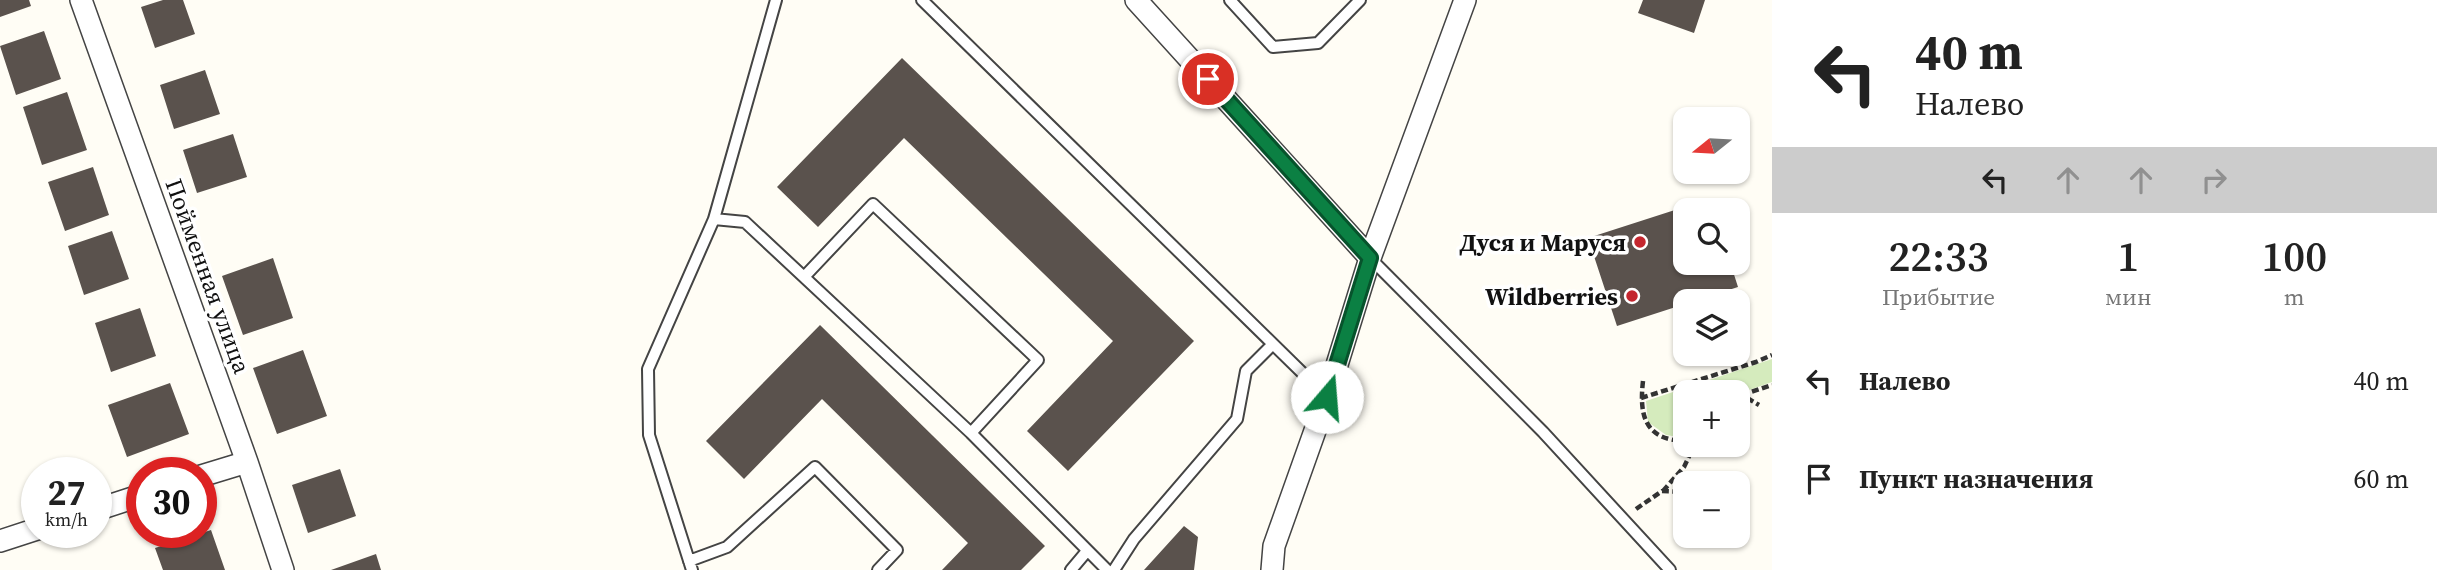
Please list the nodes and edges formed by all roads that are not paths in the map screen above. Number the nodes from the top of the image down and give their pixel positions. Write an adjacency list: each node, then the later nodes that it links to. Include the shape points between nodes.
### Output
1 (81, 0): 14 (street, Пойменная улица)
2 (776, 0): 8 (lane)
3 (922, 0): 11 (lane)
4 (1136, 0): 9 (street)
5 (1230, 0): 6 (lane, via 1273,47 1318,43)
6 (1360, 0)
7 (1465, 0): 9 (street)
8 (714, 219): 10 (lane, via 745,222); 19 (lane, via 648,369 649,435)
9 (1370, 258): 12 (street); 26 (lane, via 1543,432)
10 (804, 277): 13 (lane); 13 (lane, via 873,204 1038,360)
11 (1273, 344): 12 (lane); 24 (lane, via 1246,371 1237,419 1134,539)
12 (1327, 397): 25 (street, via 1274,546)
13 (971, 433): 18 (lane)
14 (247, 462): 15 (street); 20 (street, Пойменная улица)
15 (217, 471)
16 (21, 534): 17 (street)
17 (0, 541)
18 (1087, 551): 22 (lane); 23 (lane)
19 (691, 565): 21 (lane, via 727,547 815,467 897,550)
20 (284, 570)
21 (878, 570)
22 (1071, 570)
23 (1107, 570)
24 (1114, 570)
25 (1272, 570)
26 (1670, 570)

